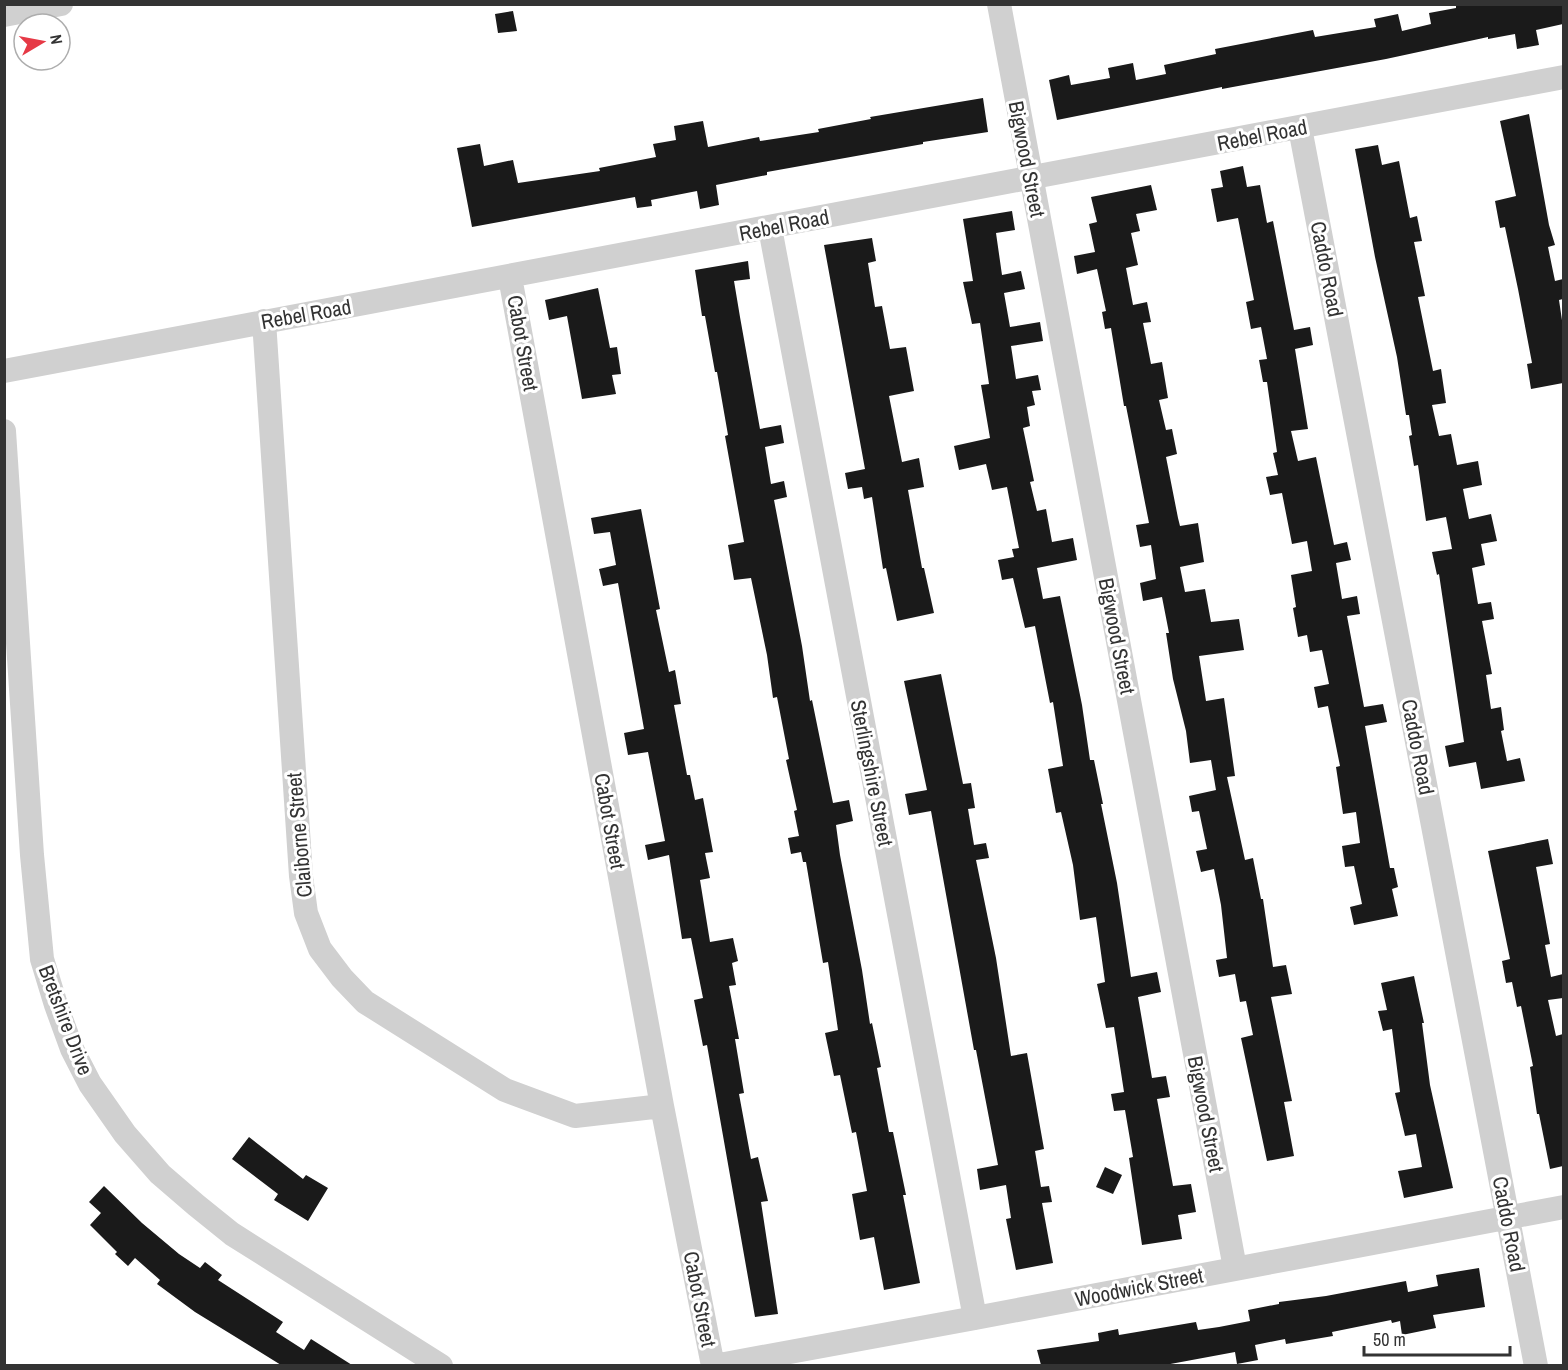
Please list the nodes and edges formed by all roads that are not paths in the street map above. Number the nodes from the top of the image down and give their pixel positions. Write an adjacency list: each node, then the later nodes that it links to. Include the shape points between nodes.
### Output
1 (61, 4): 3 (street)
2 (999, 4): 6 (street, Bigwood Street)
3 (4, 15)
4 (1563, 78): 5 (street, Rebel Road)
5 (1300, 128): 6 (street, Rebel Road); 14 (street, Caddo Road)
6 (1031, 178): 7 (street, Rebel Road); 15 (street, Bigwood Street)
7 (770, 228): 8 (street, Rebel Road); 16 (street, Sterlingshire Street)
8 (510, 277): 9 (street, Rebel Road); 12 (street, Cabot Street)
9 (264, 321): 10 (street, Rebel Road); 12 (street, Claiborne Street, via 301,876 306,913 320,949 365,1002 505,1090 575,1116)
10 (4, 371)
11 (4, 431): 17 (street, Bretshire Drive, via 42,959 72,1049 90,1084 125,1134 196,1205 232,1234)
12 (662, 1106): 18 (street, Cabot Street)
13 (1563, 1207): 14 (street, Woodwick Street)
14 (1508, 1218): 15 (street, Woodwick Street); 19 (street, Caddo Road)
15 (1235, 1268): 16 (street, Woodwick Street)
16 (975, 1318): 18 (street, Woodwick Street)
17 (441, 1365)
18 (713, 1365)
19 (1536, 1365)

